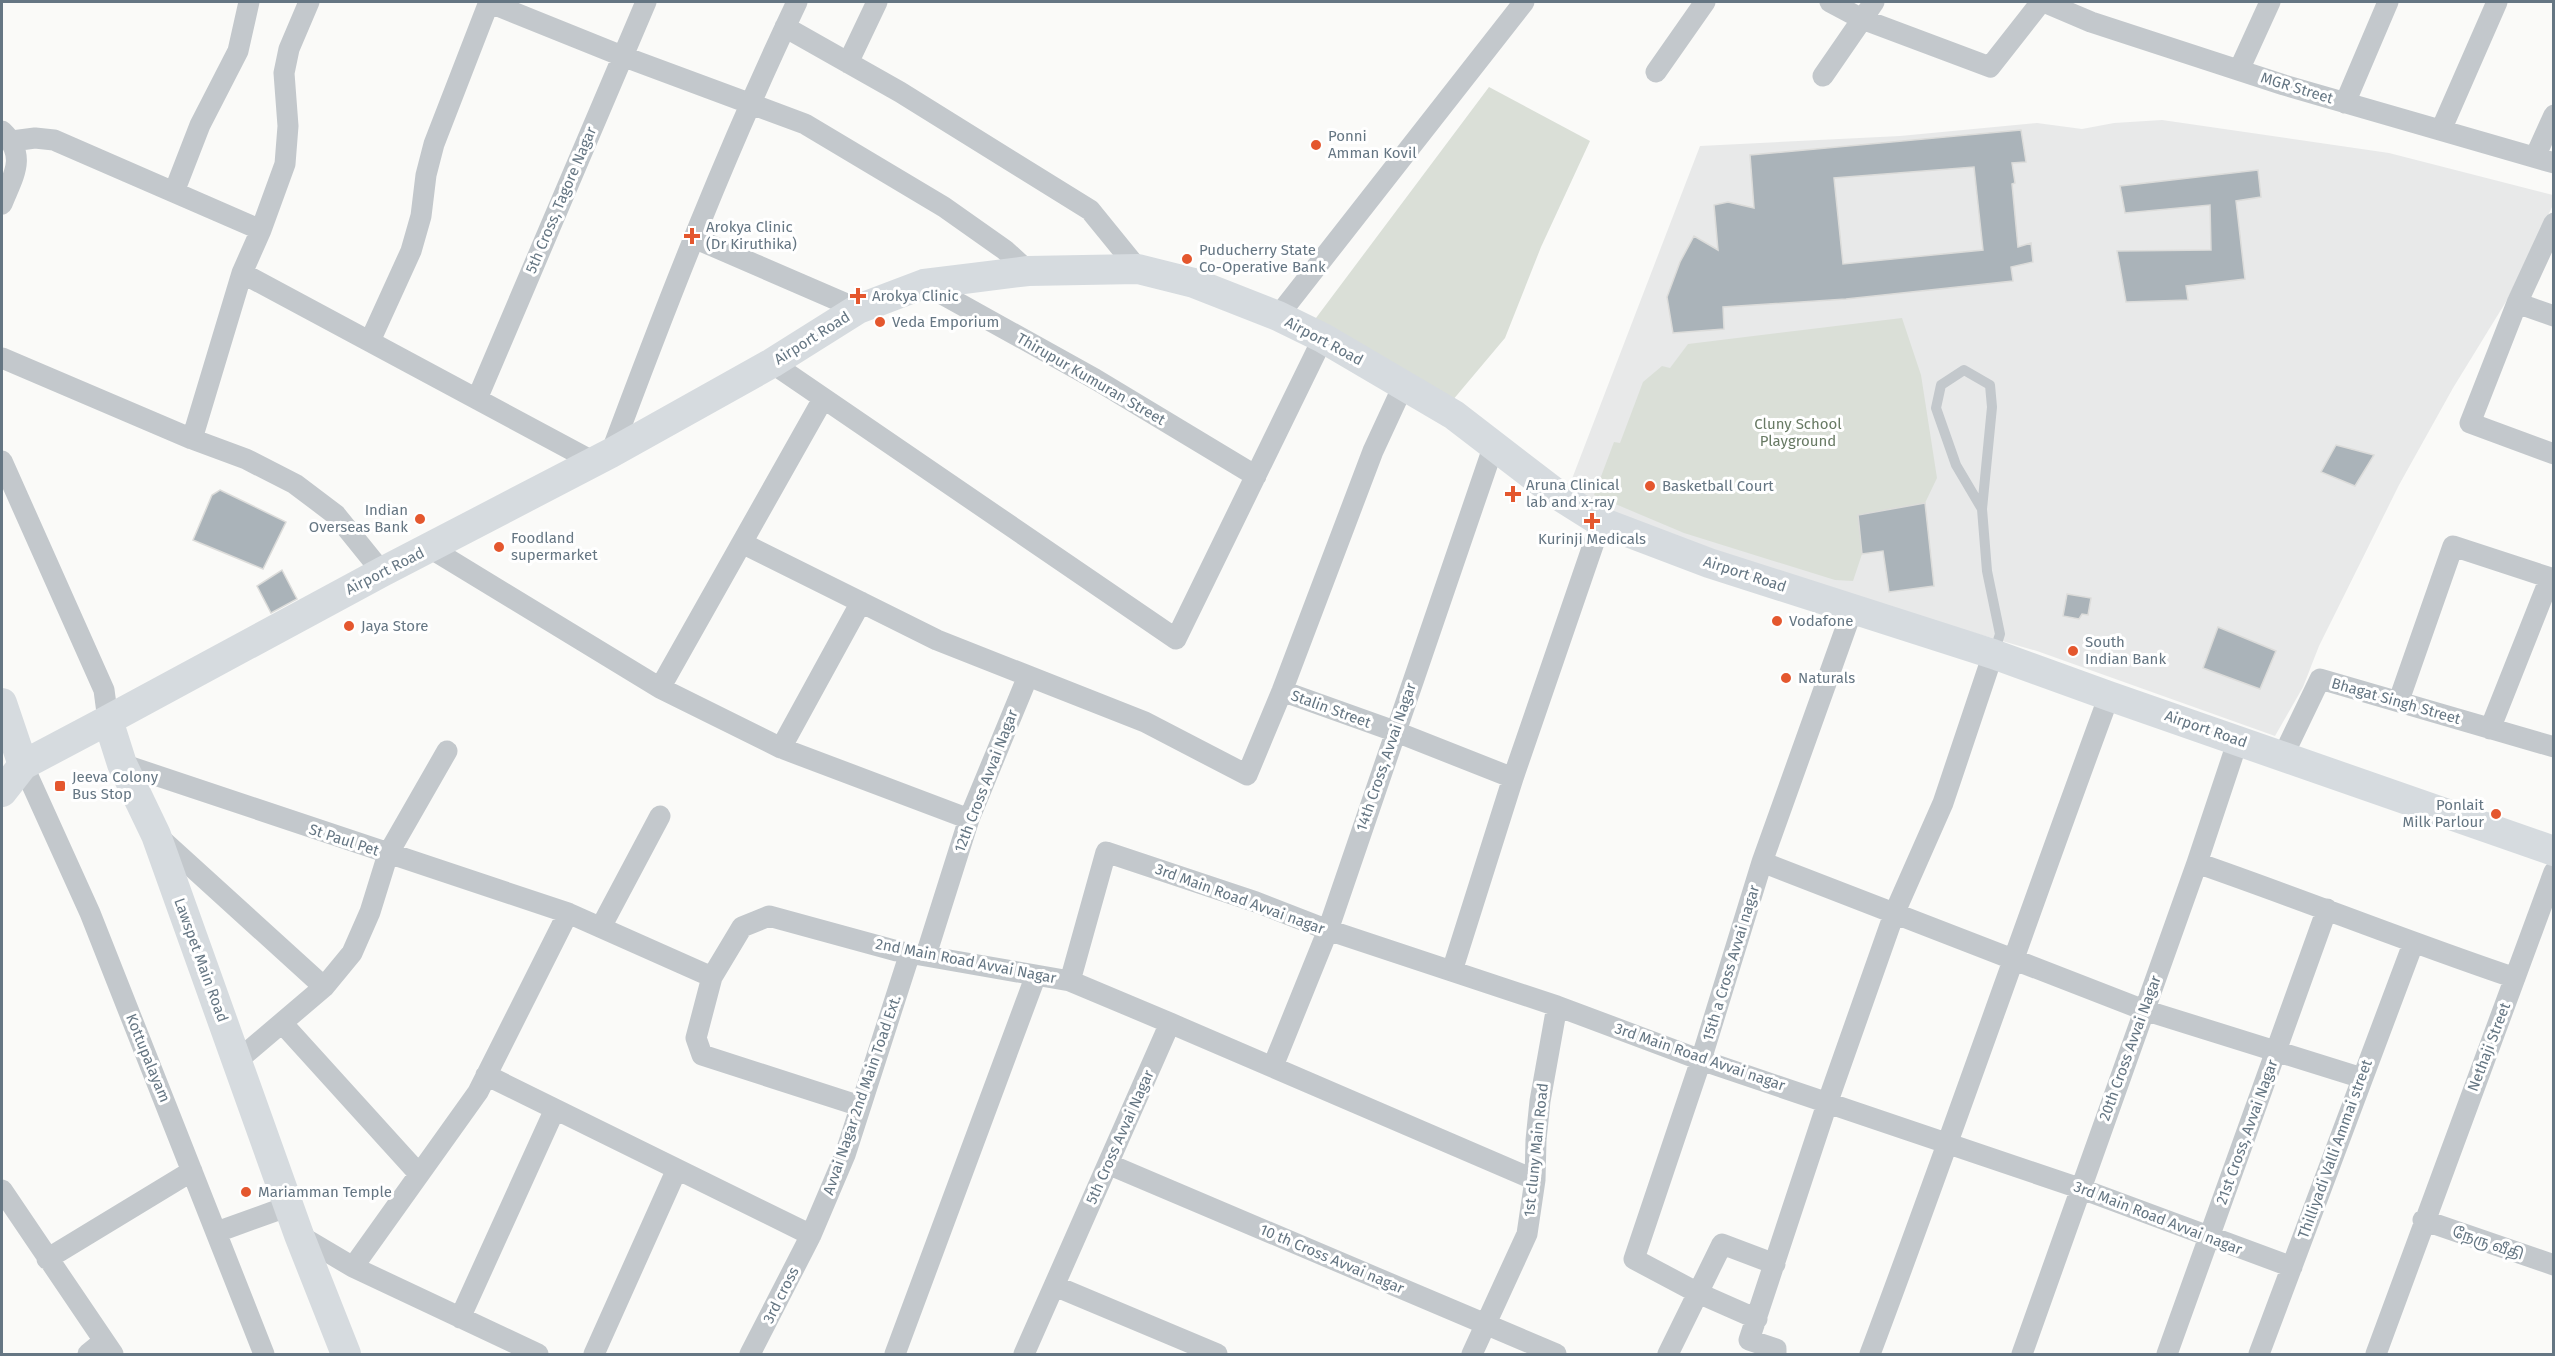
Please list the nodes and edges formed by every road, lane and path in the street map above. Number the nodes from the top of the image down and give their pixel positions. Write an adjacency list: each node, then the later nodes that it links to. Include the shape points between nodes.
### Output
1 (249, 2): 28 (street, via 238,51 200,125)
2 (309, 2): 31 (street, via 284,73 288,126 285,164)
3 (489, 2): 17 (street); 42 (street, via 434,144 411,251)
4 (646, 2): 17 (street, 5th Cross, Tagore Nagar)
5 (797, 2): 16 (street)
6 (877, 2): 18 (street)
7 (1524, 2): 39 (street)
8 (1705, 2): 20 (street)
9 (1830, 2): 15 (street)
10 (1874, 2): 15 (street)
11 (2043, 2): 15 (street, via 1990,67); 19 (street, MGR Street, via 2091,22)
12 (2270, 2): 19 (street)
13 (2388, 2): 22 (street)
14 (2497, 2): 25 (street)
15 (1862, 19): 21 (street)
16 (785, 27): 18 (street); 23 (street)
17 (622, 57): 23 (street); 46 (street, 5th Cross, Tagore Nagar)
18 (848, 63): 33 (street, via 1090,210)
19 (2239, 70): 22 (street, MGR Street)
20 (1656, 72)
21 (1823, 76)
22 (2345, 103): 25 (street, MGR Street)
23 (750, 105): 32 (street); 34 (street, via 805,124 856,153 944,207)
24 (2553, 115): 27 (street)
25 (2440, 130): 27 (street, MGR Street)
26 (7, 136): 28 (street, via 54,140); 29 (street, via 18,154)
27 (2544, 160)
28 (174, 192): 31 (street)
29 (2, 204)
30 (2553, 223): 37 (street)
31 (261, 230): 35 (street)
32 (694, 238): 38 (street); 51 (street)
33 (1138, 269): 34 (street, Airport Road); 39 (street, Airport Road, via 1194,283)
34 (1028, 271): 36 (street, Airport Road)
35 (242, 273): 42 (street); 48 (street)
36 (924, 284): 38 (street, Airport Road); 53 (street, Thirupur Kumuran Street, via 1095,379)
37 (2517, 303): 40 (street); 50 (street, via 2470,423)
38 (858, 309): 44 (street, Airport Road)
39 (1278, 316): 41 (street, Airport Road)
40 (2553, 316)
41 (1323, 338): 45 (street, Airport Road); 53 (street)
42 (370, 341): 46 (street)
43 (2, 358): 48 (street)
44 (772, 363): 47 (street); 51 (street, Airport Road)
45 (1404, 384): 49 (street, Airport Road, via 1454,414); 65 (street, via 1373,451)
46 (477, 399): 51 (street)
47 (824, 399): 53 (street, via 1176,639); 56 (street)
48 (192, 439): 58 (street, via 246,459 295,484 336,514)
49 (1494, 445): 55 (street, Airport Road, via 1558,495); 71 (street, 14th Cross, Avvai Nagar)
50 (2553, 454)
51 (603, 457): 57 (street, Airport Road)
52 (2, 461): 69 (street, via 104,690)
53 (1256, 476)
54 (1982, 509): 54 (lane, via 1992,407 1990,385 1964,370 1941,385 1936,408 1956,465); 62 (lane, via 1987,571 2001,634)
55 (1601, 522): 61 (street, Airport Road, via 1709,563); 79 (street)
56 (742, 543): 60 (street); 64 (street)
57 (430, 548): 58 (street, Airport Road); 64 (street)
58 (382, 572): 69 (street, Airport Road)
59 (2552, 578): 67 (street, via 2453,546); 70 (street)
60 (861, 602): 63 (street, via 937,640); 74 (street)
61 (1853, 608): 62 (street, Airport Road); 86 (street, 15th a Cross Avvai nagar)
62 (1994, 654): 66 (street, Airport Road); 91 (street, via 1943,803)
63 (1028, 676): 65 (street, via 1145,722 1247,775); 82 (street, 12th Cross Avvai Nagar)
64 (660, 688): 74 (street)
65 (1282, 691): 71 (street, Stalin Street)
66 (2109, 696): 72 (street, Airport Road); 96 (street)
67 (2399, 700): 70 (street, Bhagat Singh Street); 76 (street, Bhagat Singh Street, via 2320,679)
68 (2, 703): 78 (street)
69 (108, 720): 77 (street, Lawspet Main Road); 78 (street)
70 (2490, 729): 73 (street, Bhagat Singh Street)
71 (1394, 731): 79 (street, Stalin Street); 93 (street, 14th Cross, Avvai Nagar)
72 (2238, 740): 76 (street, Airport Road); 87 (street, 20th Cross Avvai Nagar)
73 (2553, 747)
74 (781, 748): 82 (street)
75 (447, 751): 85 (street)
76 (2283, 756): 84 (street, Airport Road)
77 (122, 764): 83 (street, Lawspet Main Road); 85 (street, St Paul Pet)
78 (23, 765): 80 (street); 119 (street, Kottupalayam, via 90,913)
79 (1514, 778): 97 (street)
80 (2, 792)
81 (660, 816): 92 (street)
82 (969, 819): 95 (street, 12th Cross Avvai Nagar)
83 (156, 835): 102 (street); 109 (street, Lawspet Main Road)
84 (2553, 851)
85 (388, 854): 90 (street, St Paul Pet); 102 (street, via 352,953)
86 (1762, 862): 91 (street); 108 (street, 15th a Cross Avvai nagar)
87 (2197, 863): 89 (street); 104 (street, 20th Cross Avvai Nagar)
88 (2553, 872): 100 (street, Nethaji Street)
89 (2327, 909): 94 (street); 107 (street, 21st Cross, Avvai Nagar)
90 (568, 913): 92 (street, St Paul Pet); 111 (street)
91 (1894, 914): 96 (street); 113 (street)
92 (601, 927): 99 (street, St Paul Pet)
93 (1328, 930): 97 (street, 3rd Main Road Avvai nagar); 101 (street, 3rd Main Road Avvai nagar, via 1106,852); 110 (street, 14th Cross, Avvai Nagar)
94 (2413, 944): 100 (street); 112 (street, Thilliyadi Valli Ammai street)
95 (918, 954): 98 (street, 2nd Main Road Avvai Nagar); 99 (street, 2nd Main Road Avvai Nagar, via 769,916 742,927); 114 (street, Avvai Nagar 2nd Main Toad Ext.)
96 (2012, 959): 104 (street); 116 (street)
97 (1452, 971): 103 (street, 3rd Main Road Avvai nagar)
98 (1036, 975): 101 (street, 2nd Main Road Avvai Nagar); 147 (street)
99 (712, 977): 114 (street, 2nd Main Road Avvai Nagar, via 696,1038 702,1055)
100 (2515, 978): 125 (street, Nethaji Street)
101 (1070, 981): 106 (street, 2nd Main Road Avvai Nagar)
102 (324, 987): 105 (street)
103 (1557, 1006): 108 (street, 3rd Main Road Avvai nagar); 121 (street, 1st cluny Main Road, via 1540,1101)
104 (2144, 1010): 107 (street); 122 (street, 20th Cross Avvai Nagar)
105 (282, 1023): 109 (street); 120 (street)
106 (1170, 1023): 110 (street); 117 (street, 5th Cross Avvai Nagar)
107 (2276, 1051): 112 (street); 129 (street, 21st Cross, Avvai Nagar)
108 (1701, 1060): 113 (street, 3rd Main Road Avvai nagar); 136 (street, 15th a Cross Avvai nagar, via 1634,1258)
109 (237, 1061): 124 (street, Lawspet Main Road)
110 (1273, 1066): 121 (street)
111 (486, 1075): 115 (street); 120 (street)
112 (2362, 1078): 134 (street, Thilliyadi Valli Ammai street)
113 (1828, 1101): 116 (street, 3rd Main Road Avvai nagar); 131 (street)
114 (861, 1106): 128 (street, Avvai Nagar 2nd Main Toad Ext.)
115 (555, 1108): 118 (street); 137 (street)
116 (1949, 1143): 122 (street, 3rd Main Road Avvai nagar); 154 (street)
117 (1108, 1164): 135 (street, 5th Cross Avvai Nagar); 139 (street, 10 th Cross Avvai nagar)
118 (677, 1169): 128 (street); 145 (street)
119 (192, 1170): 126 (street, Kottupalayam); 130 (street)
120 (419, 1174): 133 (street)
121 (1535, 1180): 139 (street, 1st cluny Main Road, via 1527,1234)
122 (2079, 1188): 129 (street, 3rd Main Road Avvai nagar); 155 (street, 20th Cross Avvai Nagar)
123 (2, 1190): 130 (street)
124 (289, 1206): 126 (street); 127 (street, Lawspet Main Road)
125 (2423, 1220): 132 (street, நேரு வீதி); 158 (street, Nethaji Street)
126 (216, 1232): 142 (street, Kottupalayam)
127 (300, 1235): 133 (street); 143 (street, Lawspet Main Road)
128 (811, 1235): 146 (street, 3rd cross)
129 (2209, 1238): 134 (street, 3rd Main Road Avvai nagar); 156 (street, 21st Cross, Avvai Nagar)
130 (47, 1259): 140 (street)
131 (1775, 1264): 136 (street, via 1722,1244); 138 (street)
132 (2553, 1265)
133 (353, 1267): 137 (street)
134 (2292, 1267): 157 (street, Thilliyadi Valli Ammai street)
135 (1055, 1286): 148 (street, 5th Cross Avvai Nagar); 149 (street)
136 (1698, 1293): 138 (street, 15th a Cross Avvai nagar); 152 (street)
137 (460, 1318): 144 (street)
138 (1756, 1319): 153 (street, via 1749,1340 1776,1349)
139 (1485, 1324): 150 (street, 1st cluny Main Road); 151 (street, 10 th Cross Avvai nagar)
140 (108, 1348): 141 (street)
141 (88, 1354)
142 (264, 1354)
143 (346, 1354)
144 (538, 1354)
145 (594, 1354)
146 (750, 1354)
147 (895, 1354)
148 (1024, 1354)
149 (1217, 1354)
150 (1472, 1354)
151 (1556, 1354)
152 (1668, 1354)
153 (1776, 1354)
154 (1870, 1354)
155 (2022, 1354)
156 (2167, 1354)
157 (2259, 1354)
158 (2376, 1354)

